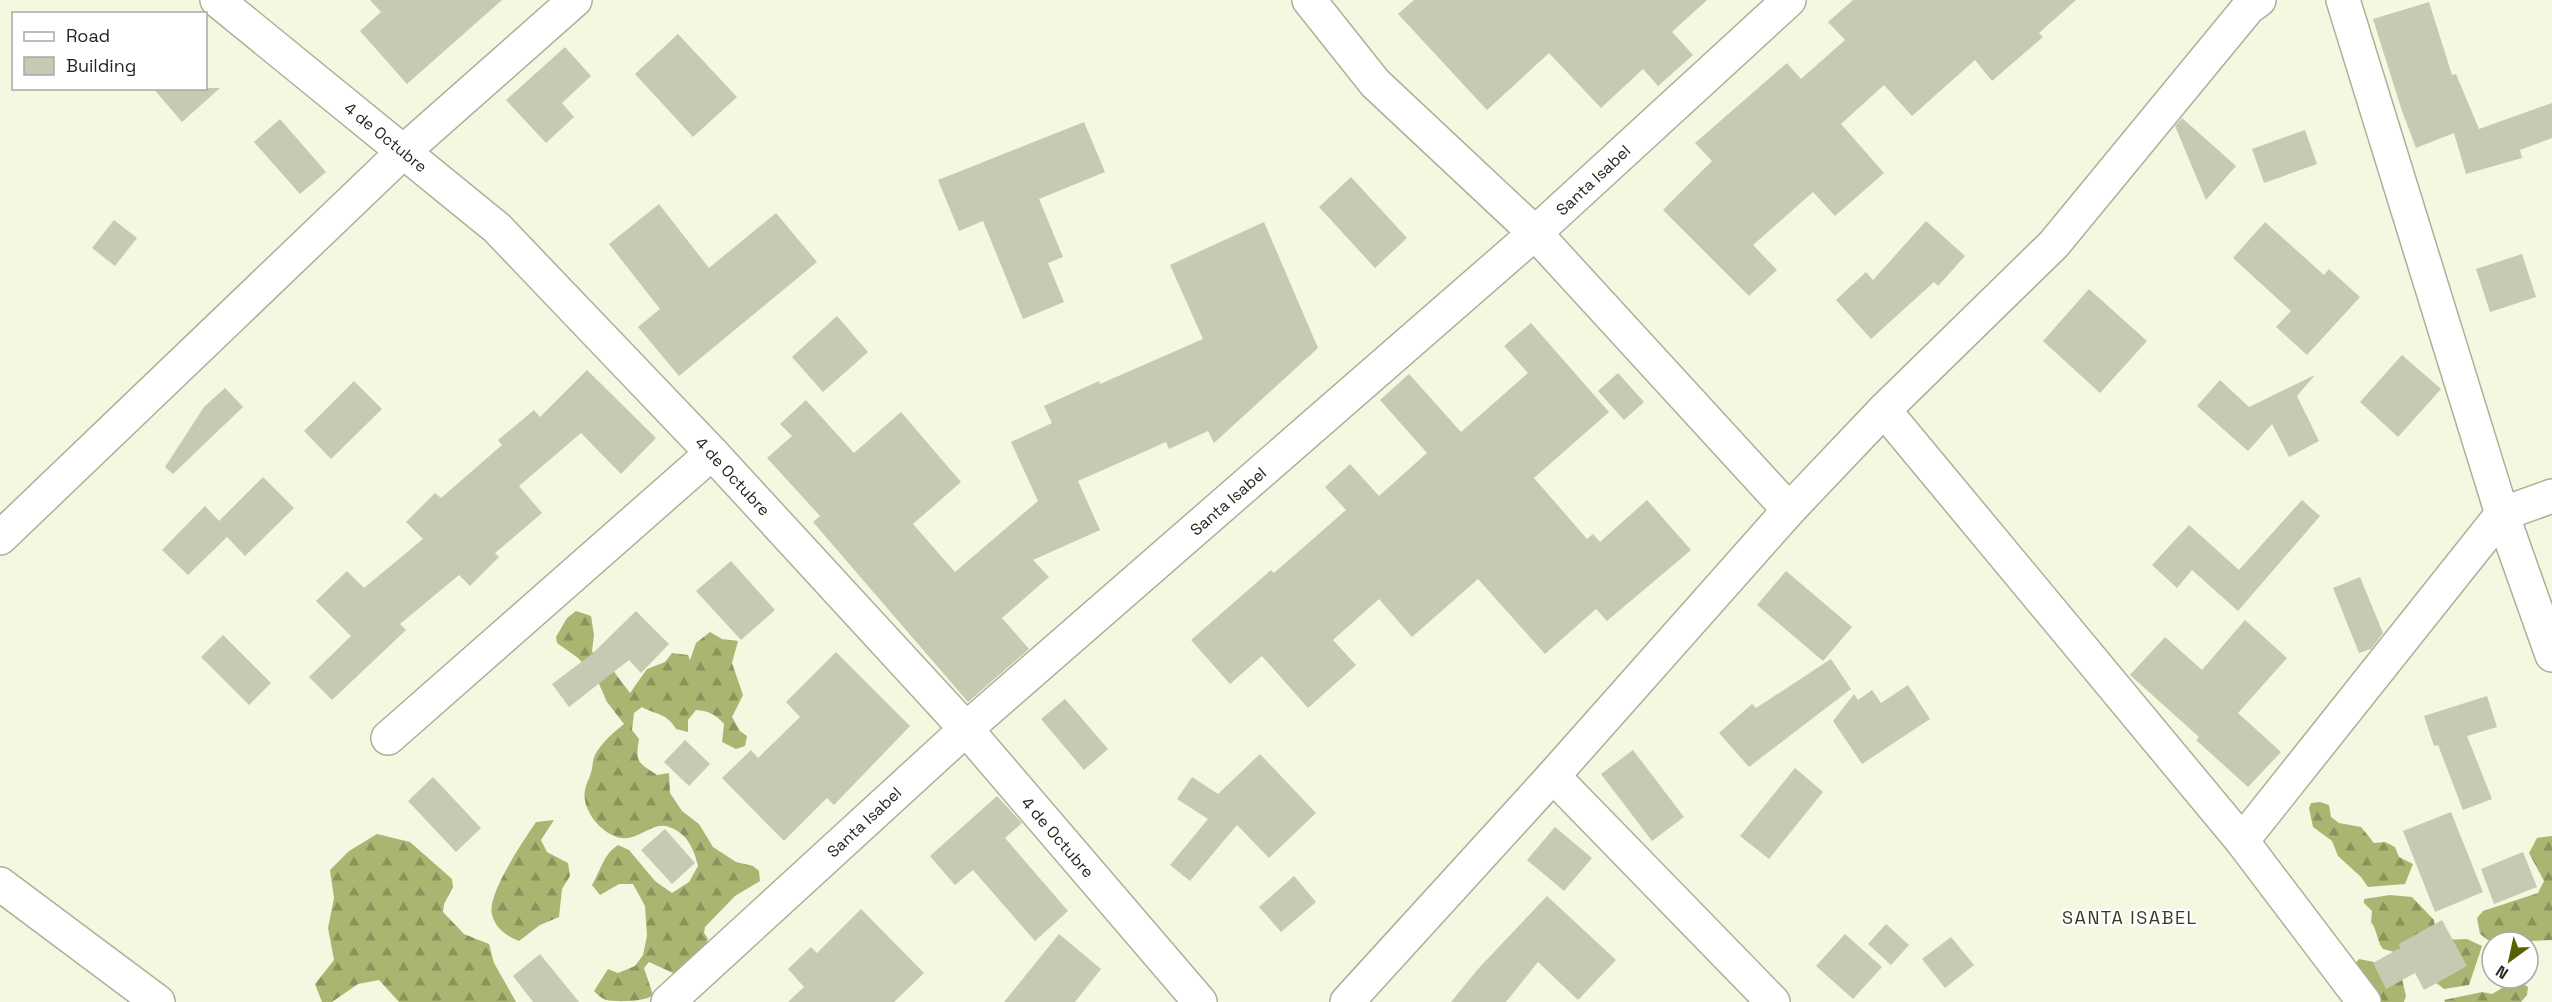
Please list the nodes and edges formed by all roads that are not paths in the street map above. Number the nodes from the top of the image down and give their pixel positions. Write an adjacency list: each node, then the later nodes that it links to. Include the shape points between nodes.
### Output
1 (217, 0): 7 (street, 4 de Octubre)
2 (574, 0): 7 (street)
3 (1309, 0): 8 (street, via 1375,83)
4 (1789, 0): 8 (street, Santa Isabel)
5 (2259, 0): 9 (street, via 2248,8 2054,244)
6 (2343, 0): 13 (street)
7 (403, 152): 10 (street, 4 de Octubre, via 497,228); 14 (street)
8 (1535, 233): 12 (street); 16 (street, Santa Isabel)
9 (1884, 410): 12 (street); 19 (street)
10 (712, 453): 16 (street, 4 de Octubre); 17 (street)
11 (2552, 496): 13 (street)
12 (1789, 510): 18 (street)
13 (2502, 514): 15 (street); 19 (street)
14 (0, 538)
15 (2552, 655)
16 (966, 729): 22 (street, Santa Isabel); 23 (street, 4 de Octubre)
17 (388, 738)
18 (1553, 776): 24 (street); 25 (street)
19 (2242, 842): 26 (street)
20 (0, 884): 21 (street)
21 (158, 1002)
22 (668, 1002)
23 (1200, 1002)
24 (1347, 1002)
25 (1773, 1002)
26 (2364, 1002)

